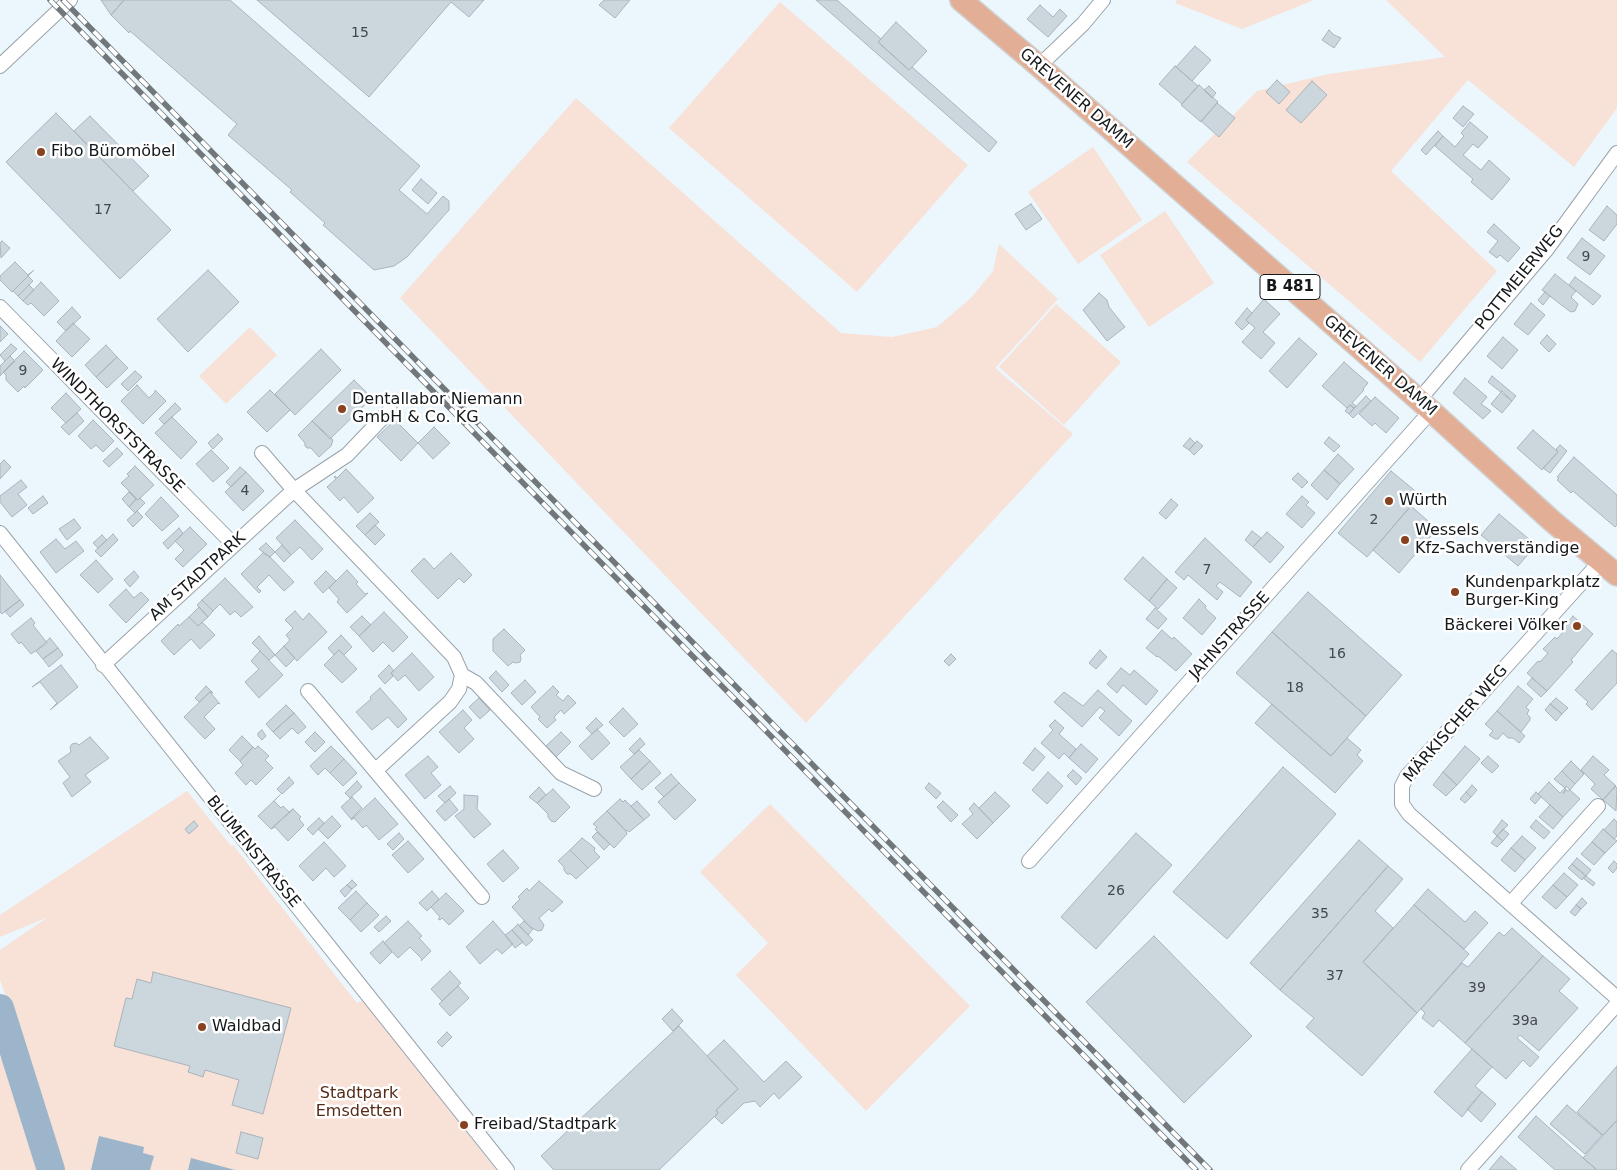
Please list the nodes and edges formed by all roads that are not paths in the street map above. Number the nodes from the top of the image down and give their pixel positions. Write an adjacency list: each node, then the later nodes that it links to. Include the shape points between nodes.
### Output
1 (70, 0): 4 (street)
2 (961, 0): 5 (main road, GREVENER DAMM / B 481)
3 (1103, 0): 5 (street)
4 (0, 66)
5 (1039, 66): 8 (main road, GREVENER DAMM / B 481)
6 (1617, 153): 8 (street, POTTMEIERWEG)
7 (0, 307): 13 (street, WINDTHORSTSTRASSE)
8 (1425, 406): 14 (main road, GREVENER DAMM / B 481, via 1552,521); 22 (street, JAHNSTRASSE)
9 (390, 410): 11 (street, AM STADTPARK, via 348,455)
10 (262, 453): 11 (street)
11 (294, 490): 13 (street, AM STADTPARK); 17 (street, via 454,657)
12 (0, 533): 16 (street, BLUMENSTRASSE)
13 (234, 545): 16 (street, AM STADTPARK)
14 (1601, 560): 15 (main road, GREVENER DAMM / B 481); 24 (street, MÄRKISCHER WEG, via 1402,786 1402,804 1409,814)
15 (1617, 575)
16 (103, 664): 27 (street, BLUMENSTRASSE)
17 (462, 675): 19 (street, via 450,702); 20 (street, via 476,683 561,773)
18 (308, 691): 19 (street)
19 (376, 770): 23 (street)
20 (594, 789)
21 (1598, 806): 24 (street)
22 (1030, 861)
23 (482, 897)
24 (1511, 903): 25 (street, MÄRKISCHER WEG)
25 (1617, 998)
26 (1617, 1004): 28 (street)
27 (507, 1170)
28 (1468, 1170)

